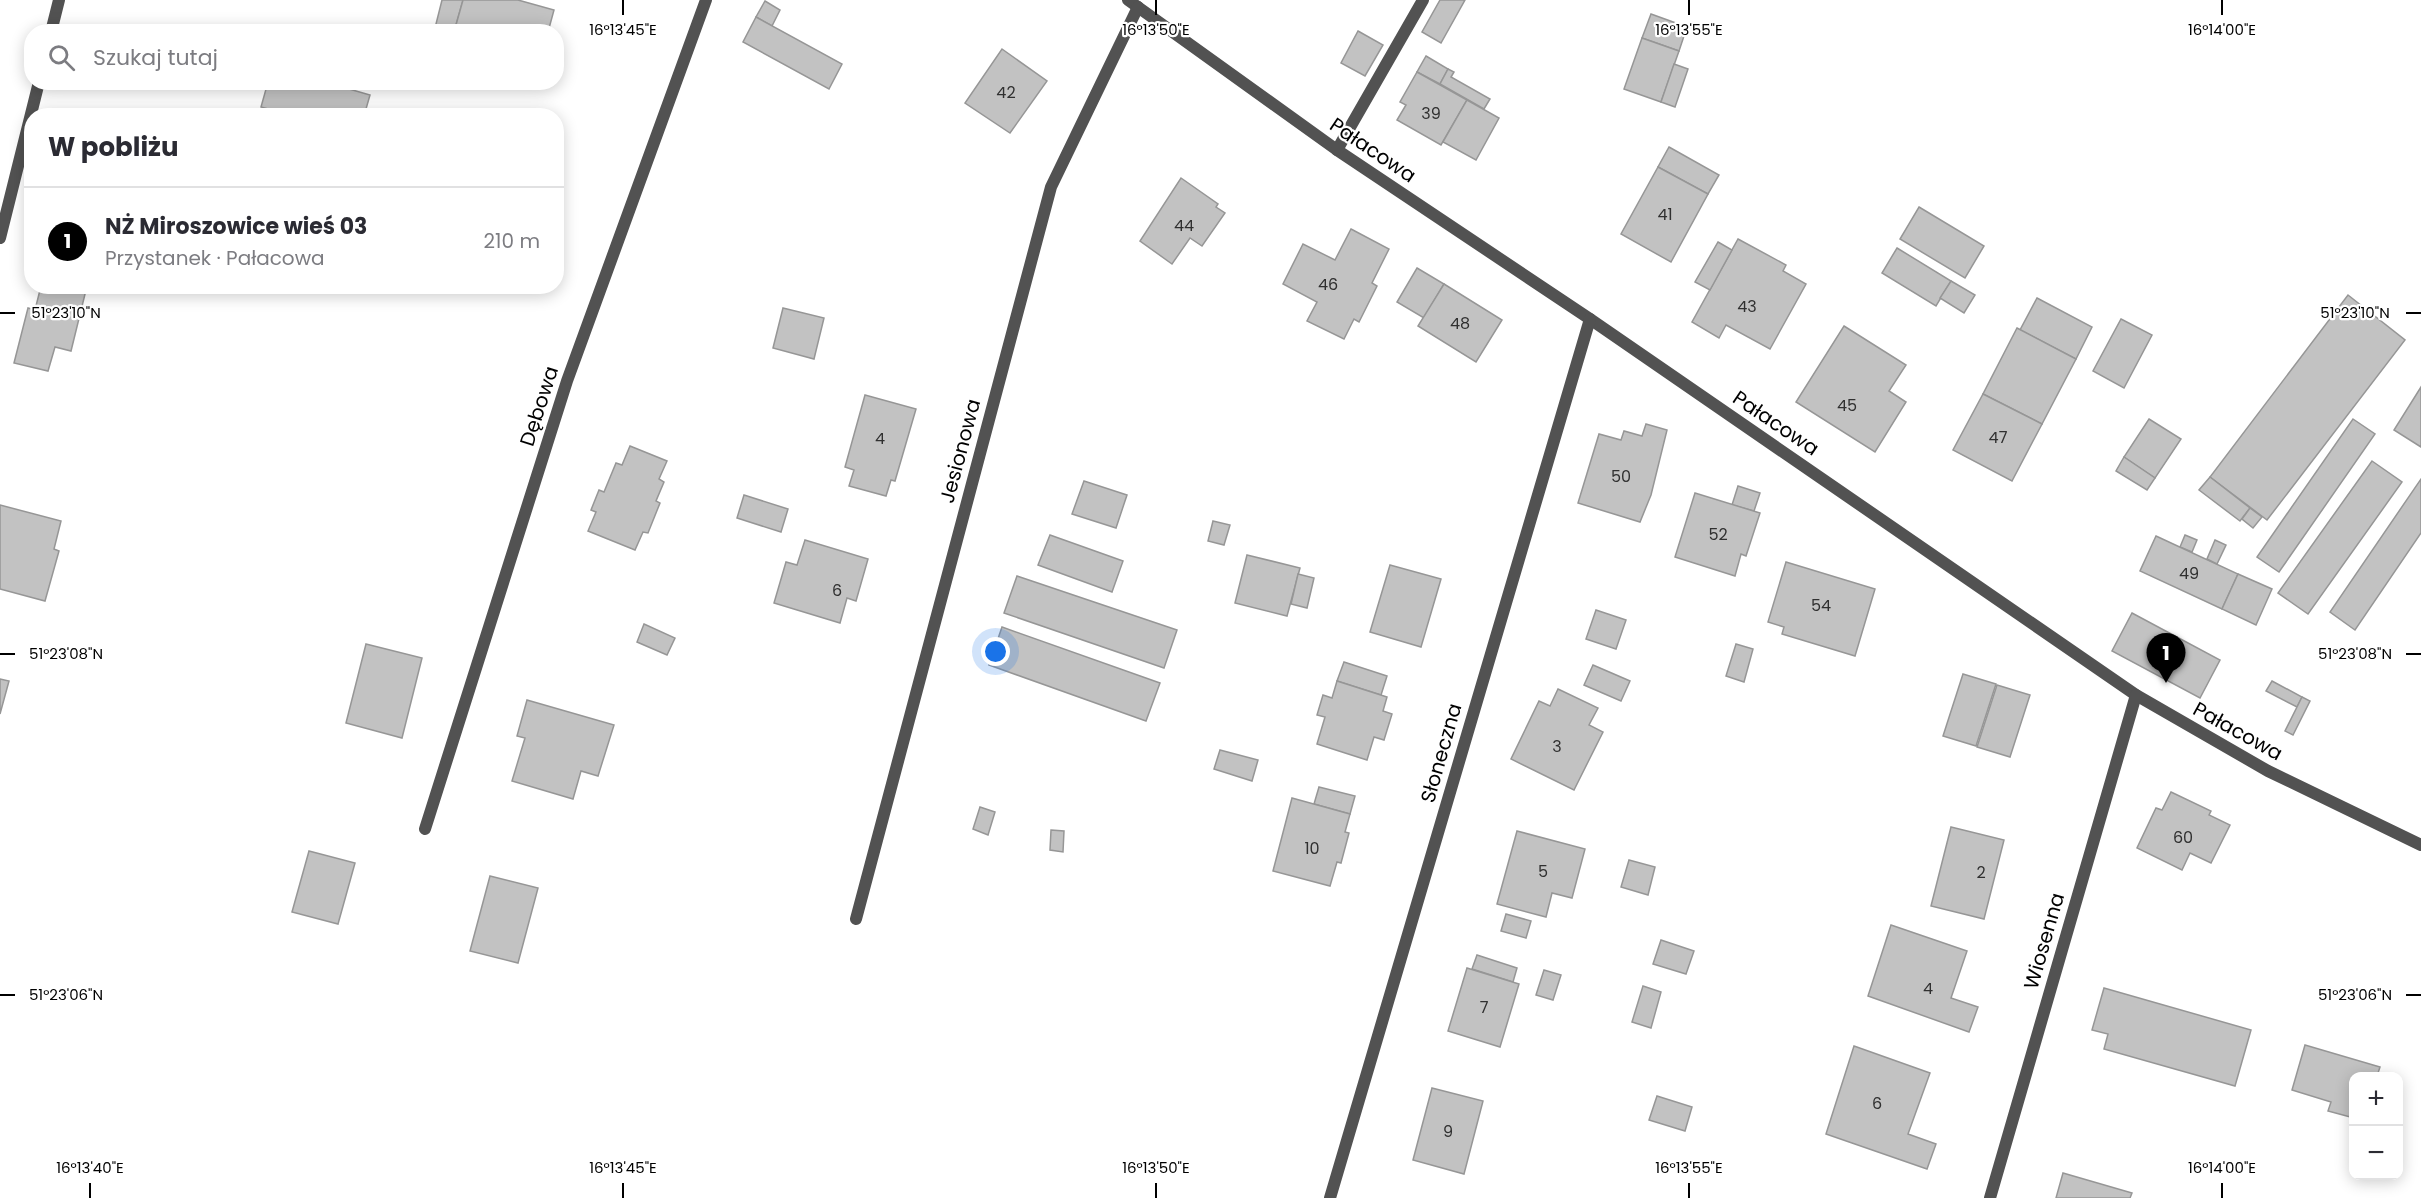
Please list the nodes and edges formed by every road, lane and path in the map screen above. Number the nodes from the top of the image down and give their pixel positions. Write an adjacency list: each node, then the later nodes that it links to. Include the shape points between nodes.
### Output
1 (59, 0): 5 (street)
2 (706, 0): 13 (street, Dębowa, via 567,381)
3 (1424, 0): 9 (street)
4 (1133, 4): 9 (street, Pałacowa); 15 (street, Jesionowa, via 1051,187)
5 (53, 24)
6 (37, 90): 7 (street)
7 (32, 108)
8 (24, 142): 10 (street)
9 (1337, 150): 11 (street, Pałacowa)
10 (0, 238)
11 (1590, 319): 12 (street, Pałacowa); 16 (street, Słoneczna)
12 (2136, 695): 14 (street, Pałacowa, via 2268,771); 17 (street, Wiosenna)
13 (425, 829)
14 (2421, 845)
15 (856, 919)
16 (1330, 1198)
17 (1990, 1198)

